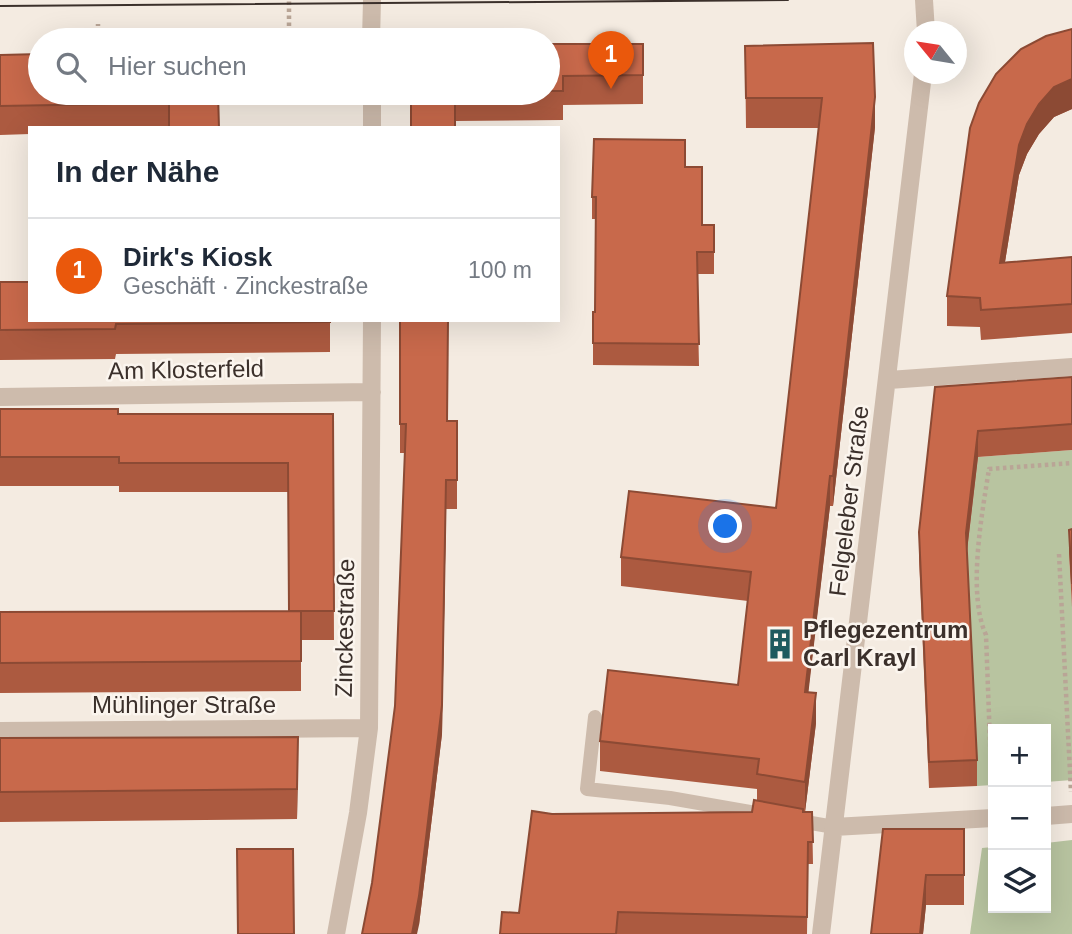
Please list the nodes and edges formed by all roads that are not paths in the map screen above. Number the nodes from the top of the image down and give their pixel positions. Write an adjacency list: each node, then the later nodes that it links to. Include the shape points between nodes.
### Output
1 (372, 0): 4 (street)
2 (924, 0): 3 (street)
3 (925, 21)
4 (371, 28)
5 (922, 84): 10 (street, Felgeleber Straße)
6 (372, 105): 7 (street)
7 (372, 126)
8 (372, 322): 11 (street, Zinckestraße)
9 (1072, 367): 10 (street)
10 (889, 380): 19 (street, Felgeleber Straße)
11 (372, 392): 12 (street, Am Klosterfeld); 14 (street, Zinckestraße)
12 (0, 397)
13 (595, 717): 19 (lane, via 587,789 670,798)
14 (369, 728): 15 (street, Mühlinger Straße); 20 (street, Zinckestraße)
15 (0, 731)
16 (1072, 814): 17 (street)
17 (1051, 816)
18 (988, 818): 19 (street)
19 (834, 827): 21 (street, Felgeleber Straße)
20 (336, 934)
21 (821, 934)

